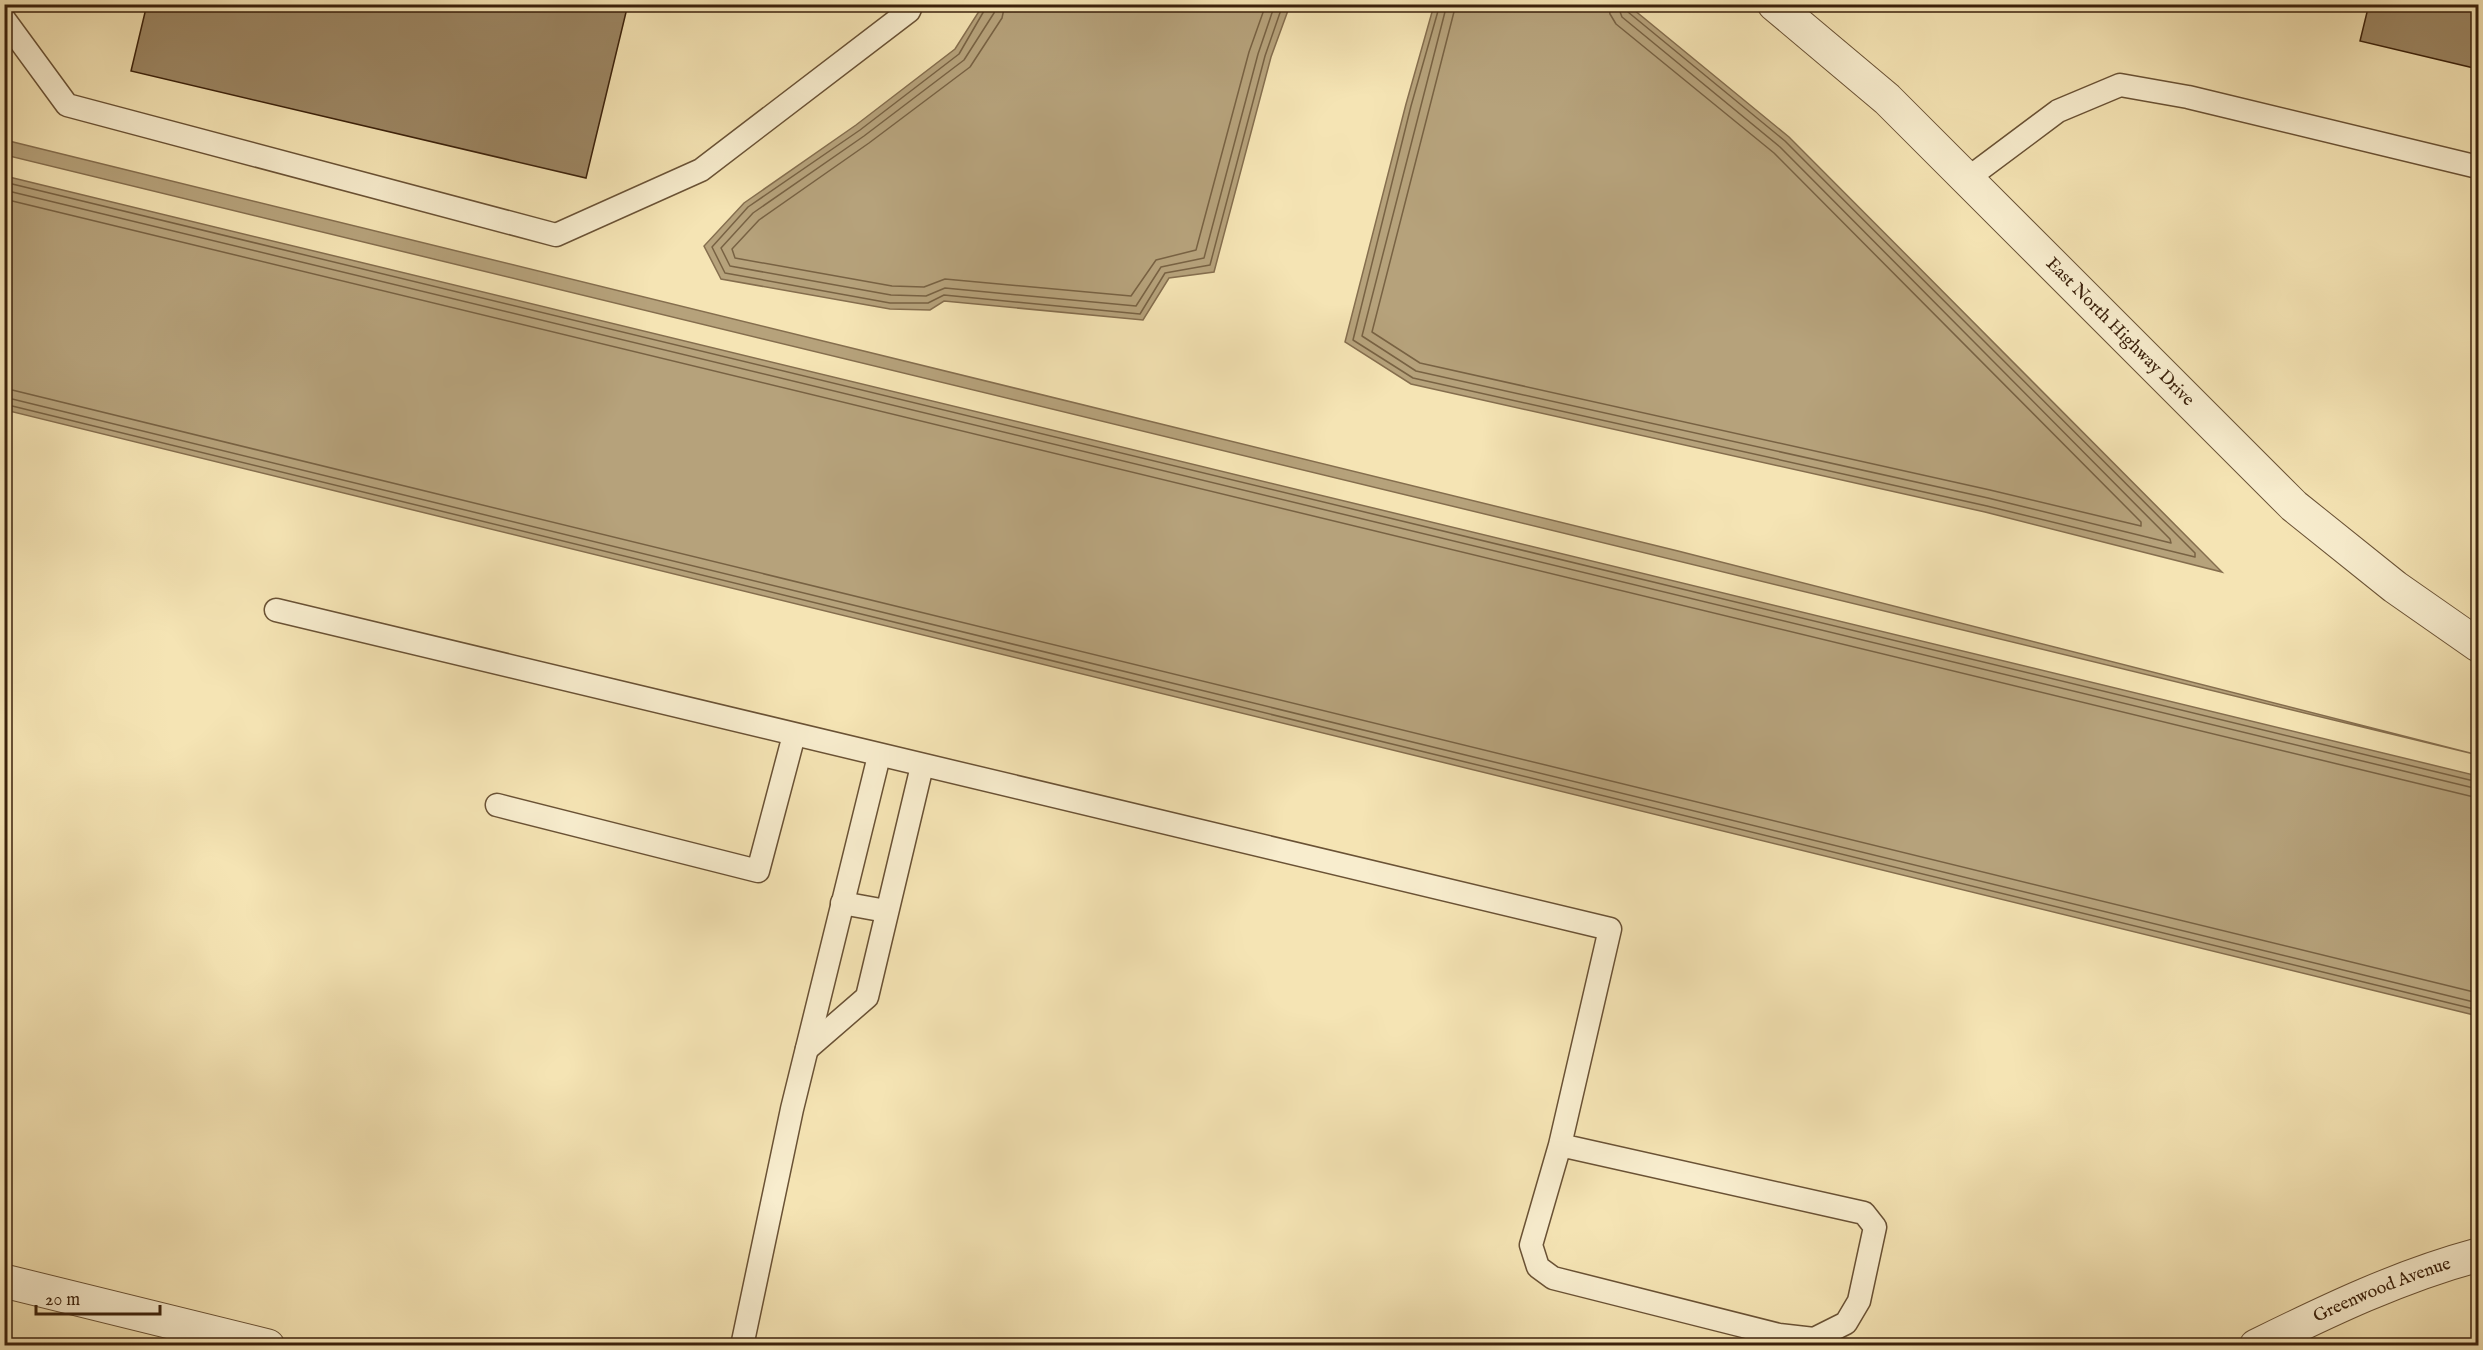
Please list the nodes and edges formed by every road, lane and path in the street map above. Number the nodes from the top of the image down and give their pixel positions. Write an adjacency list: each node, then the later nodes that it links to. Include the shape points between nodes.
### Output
1 (912, 4): 3 (lane, via 909,11 701,171 556,235 67,105)
2 (1774, 4): 5 (street, East North Highway Drive, via 1887,99)
3 (4, 19)
4 (2478, 167): 5 (lane, via 2188,97 2120,85 2058,111)
5 (1967, 179): 7 (street, East North Highway Drive, via 2294,507 2395,587)
6 (276, 610): 8 (lane)
7 (2478, 645)
8 (794, 735): 9 (lane); 11 (lane, via 758,871)
9 (879, 756): 10 (lane); 12 (lane)
10 (922, 766): 13 (lane); 15 (lane, via 1610,929)
11 (496, 805)
12 (842, 903): 13 (lane); 14 (lane)
13 (886, 911): 14 (lane, via 867,997)
14 (807, 1049): 19 (lane)
15 (1560, 1145): 15 (lane, via 1864,1213 1875,1227 1859,1301 1846,1323 1814,1339 1779,1335 1553,1278 1538,1268 1531,1245)
16 (2478, 1255): 20 (street, Greenwood Avenue, via 2434,1267 2351,1299)
17 (4, 1281): 18 (street)
18 (268, 1346)
19 (742, 1346)
20 (2256, 1346)

